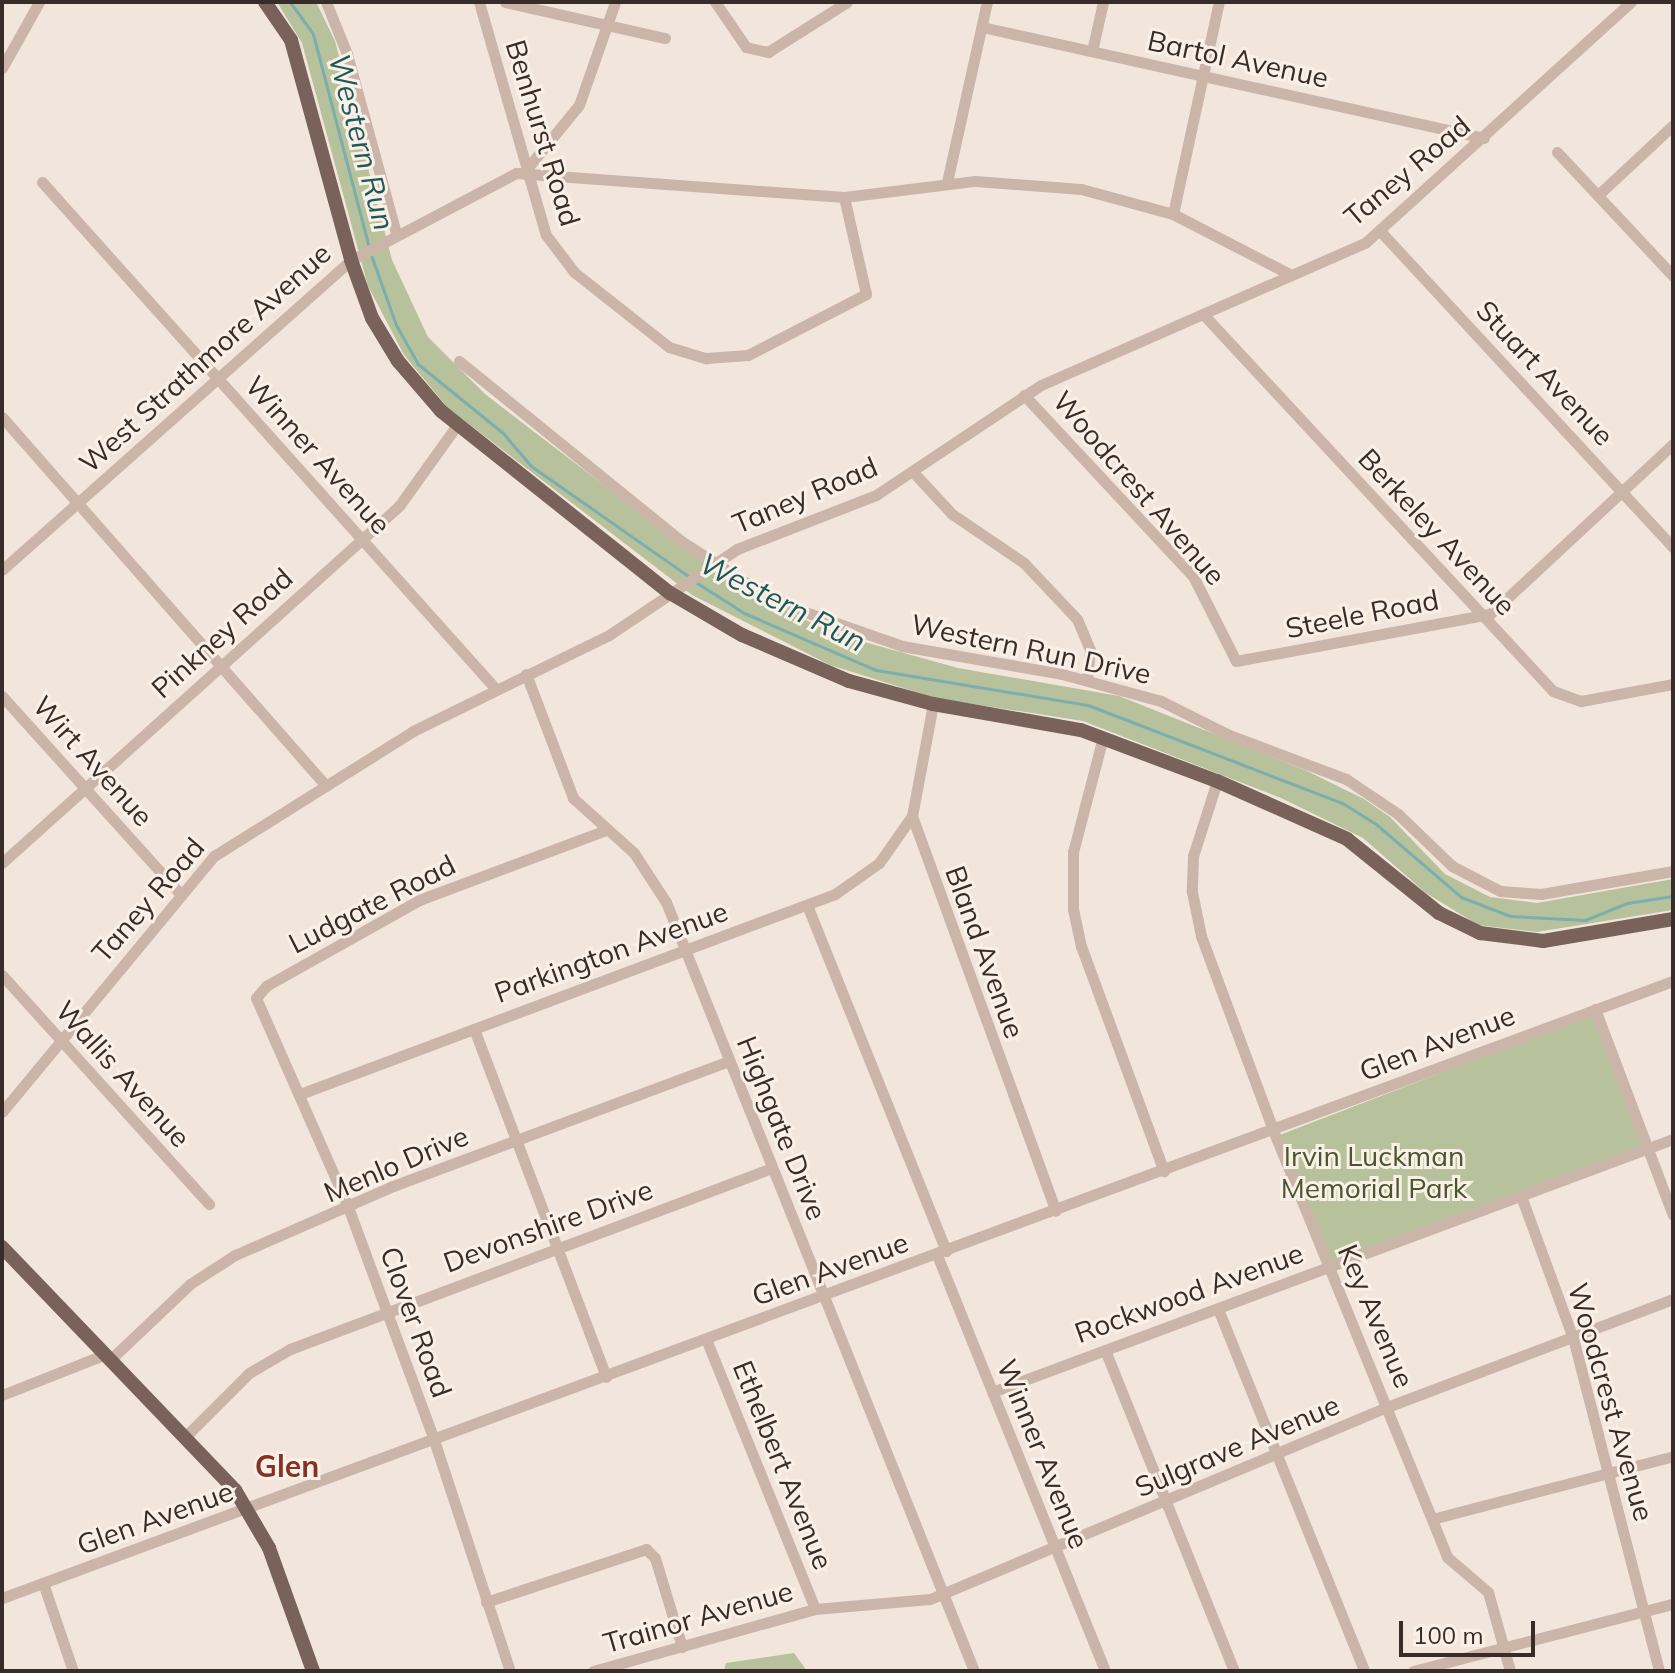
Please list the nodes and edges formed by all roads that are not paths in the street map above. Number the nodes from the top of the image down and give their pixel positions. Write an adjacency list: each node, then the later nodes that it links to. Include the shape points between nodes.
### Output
1 (39, 2): 17 (street)
2 (265, 2): 30 (main road, via 296,55)
3 (326, 2): 29 (street, via 347,54)
4 (479, 2): 22 (street, Benhurst Road)
5 (505, 2): 13 (street)
6 (615, 2): 13 (street)
7 (715, 2): 8 (street, via 746,47 768,52)
8 (847, 2)
9 (987, 2): 14 (street)
10 (1103, 2): 16 (street)
11 (1219, 2): 18 (street)
12 (1631, 2): 20 (street, Taney Road)
13 (609, 25): 15 (street); 22 (street, via 579,105)
14 (982, 27): 16 (street, Bartol Avenue); 24 (street)
15 (665, 38)
16 (1092, 51): 18 (street, Bartol Avenue)
17 (2, 68)
18 (1203, 76): 20 (street, Bartol Avenue); 27 (street)
19 (1673, 125): 25 (street)
20 (1484, 138): 28 (street, Taney Road)
21 (1557, 152): 25 (street)
22 (525, 171): 26 (street); 26 (street, Benhurst Road, via 540,221 562,260 658,340 681,352 720,359 748,355 866,294); 29 (street, West Strathmore Avenue)
23 (42, 182): 35 (street, Winner Avenue)
24 (947, 182): 26 (street); 27 (street, via 1081,189)
25 (1598, 195): 32 (street)
26 (844, 197)
27 (1173, 214): 31 (street)
28 (1381, 232): 31 (street, Taney Road); 41 (street, Stuart Avenue)
29 (396, 233): 30 (street, West Strathmore Avenue)
30 (357, 256): 35 (street, West Strathmore Avenue); 38 (main road, via 390,350)
31 (1291, 275): 33 (street, Taney Road)
32 (1673, 276)
33 (1203, 314): 36 (street, Taney Road); 48 (street, Berkeley Avenue)
34 (459, 361): 45 (street, Western Run Drive)
35 (217, 379): 42 (street, West Strathmore Avenue); 43 (street, Winner Avenue)
36 (1024, 395): 40 (street, Taney Road); 49 (street, Woodcrest Avenue, via 1193,576 1217,616)
37 (2, 417): 42 (street)
38 (457, 425): 43 (street, Pinkney Road, via 399,506); 47 (main road)
39 (1673, 444): 41 (street, Steele Road)
40 (913, 472): 45 (street, Taney Road, via 856,505 765,535); 52 (street, via 952,514 1024,563 1077,619 1088,641)
41 (1622, 492): 44 (street, Stuart Avenue); 48 (street, Steele Road, via 1490,614)
42 (78, 502): 46 (street, West Strathmore Avenue); 50 (street)
43 (361, 538): 50 (street, Pinkney Road); 54 (street, Winner Avenue)
44 (1673, 547)
45 (713, 563): 47 (street, Taney Road); 52 (street, Western Run Drive, via 785,603 874,638 964,660)
46 (2, 570)
47 (677, 589): 51 (street, Taney Road, via 609,635); 56 (main road, via 816,669)
48 (1481, 616): 49 (street, Steele Road); 53 (street, Berkeley Avenue, via 1543,683 1572,700)
49 (1233, 660)
50 (223, 664): 59 (street); 60 (street, Pinkney Road)
51 (526, 674): 54 (street, Taney Road); 62 (street, Highgate Drive, via 568,789)
52 (1087, 679): 64 (street, Western Run Drive, via 1161,701 1229,735 1346,779 1398,814 1452,866 1487,886 1541,894)
53 (1673, 684)
54 (494, 687): 59 (street, Taney Road)
55 (2, 696): 60 (street, Wirt Avenue)
56 (933, 704): 57 (main road); 61 (street)
57 (1103, 737): 58 (main road); 83 (street, via 1073,852 1073,909 1081,946)
58 (1217, 781): 67 (main road, via 1347,839 1439,913 1480,933 1543,941); 78 (street, Key Avenue, via 1197,834 1194,907)
59 (326, 786): 65 (street, Taney Road, via 214,856)
60 (84, 788): 63 (street, Pinkney Road); 65 (street, Wirt Avenue)
61 (912, 816): 66 (street, Parkington Avenue, via 899,841 868,874); 87 (street, Bland Avenue)
62 (606, 830): 68 (street, Highgate Drive, via 634,853 656,883); 71 (street, Ludgate Road, via 419,900)
63 (2, 863)
64 (1673, 871)
65 (180, 894): 74 (street, Taney Road)
66 (807, 905): 68 (street, Parkington Avenue); 91 (street, Winner Avenue)
67 (1673, 919)
68 (685, 950): 73 (street, Parkington Avenue); 75 (street, Highgate Drive)
69 (2, 975): 74 (street, Wallis Avenue)
70 (1673, 981): 72 (street, Glen Avenue)
71 (251, 997): 76 (street, Clover Road)
72 (1595, 1009): 78 (street, Glen Avenue); 81 (street)
73 (474, 1029): 76 (street, Parkington Avenue); 80 (street)
74 (60, 1040): 77 (street, Taney Road); 85 (street, Wallis Avenue)
75 (729, 1061): 80 (street, Menlo Drive); 82 (street, Highgate Drive)
76 (300, 1094): 86 (street, Clover Road)
77 (2, 1112)
78 (1273, 1130): 83 (street, Glen Avenue); 92 (street, Key Avenue)
79 (1673, 1139): 81 (street, Rockwood Avenue)
80 (516, 1141): 86 (street, Menlo Drive); 90 (street)
81 (1648, 1148): 84 (street, Rockwood Avenue); 88 (street)
82 (772, 1168): 90 (street, Devonshire Drive); 93 (street, Highgate Drive)
83 (1164, 1171): 87 (street, Glen Avenue)
84 (1521, 1196): 92 (street, Rockwood Avenue); 97 (street, Woodcrest Avenue)
85 (209, 1204)
86 (348, 1207): 96 (street, Clover Road); 100 (street, Menlo Drive, via 211,1268)
87 (1056, 1211): 91 (street, Glen Avenue)
88 (1673, 1215)
89 (2, 1247): 100 (main road)
90 (558, 1249): 96 (street, Devonshire Drive); 101 (street)
91 (942, 1253): 93 (street, Glen Avenue); 102 (street, Winner Avenue)
92 (1329, 1267): 95 (street, Rockwood Avenue); 104 (street, Key Avenue)
93 (824, 1298): 98 (street, Glen Avenue); 115 (street, Highgate Drive)
94 (1673, 1299): 97 (street, Sulgrave Avenue)
95 (1218, 1309): 99 (street, Rockwood Avenue); 107 (street)
96 (386, 1312): 105 (street, Devonshire Drive, via 263,1363); 106 (street, Clover Road)
97 (1573, 1338): 104 (street, Sulgrave Avenue); 109 (street, Woodcrest Avenue)
98 (706, 1339): 101 (street, Glen Avenue); 119 (street, Ethelbert Avenue)
99 (1105, 1350): 102 (street, Rockwood Avenue); 110 (street)
100 (108, 1357): 103 (street, Menlo Drive); 105 (main road)
101 (606, 1377): 106 (street, Glen Avenue)
102 (992, 1392): 113 (street, Winner Avenue)
103 (2, 1395)
104 (1387, 1407): 107 (street, Sulgrave Avenue); 112 (street, Key Avenue)
105 (186, 1436): 111 (main road)
106 (433, 1441): 111 (street, Glen Avenue); 117 (street, Clover Road)
107 (1277, 1455): 110 (street, Sulgrave Avenue); 130 (street)
108 (1673, 1456): 109 (street)
109 (1608, 1473): 112 (street); 120 (street, Woodcrest Avenue)
110 (1167, 1504): 113 (street, Sulgrave Avenue); 129 (street)
111 (249, 1510): 114 (street, Glen Avenue); 124 (main road, via 269,1548)
112 (1432, 1519): 122 (street, Key Avenue, via 1450,1562 1488,1592)
113 (1055, 1549): 115 (street, Sulgrave Avenue); 128 (street, Winner Avenue)
114 (43, 1583): 116 (street, Glen Avenue); 123 (street)
115 (943, 1593): 119 (street, Sulgrave Avenue, via 917,1602); 127 (street, Highgate Drive)
116 (2, 1598)
117 (486, 1602): 121 (street, via 640,1549 653,1551); 125 (street, Clover Road)
118 (1673, 1604): 120 (street)
119 (815, 1609): 121 (street, Trainor Avenue)
120 (1644, 1612): 122 (street); 133 (street, Woodcrest Avenue)
121 (682, 1647): 126 (street, Trainor Avenue)
122 (1504, 1648): 131 (street); 132 (street, Key Avenue)
123 (73, 1671)
124 (313, 1671)
125 (510, 1671)
126 (593, 1671)
127 (974, 1671)
128 (1105, 1671)
129 (1234, 1671)
130 (1364, 1671)
131 (1413, 1671)
132 (1510, 1671)
133 (1659, 1671)

